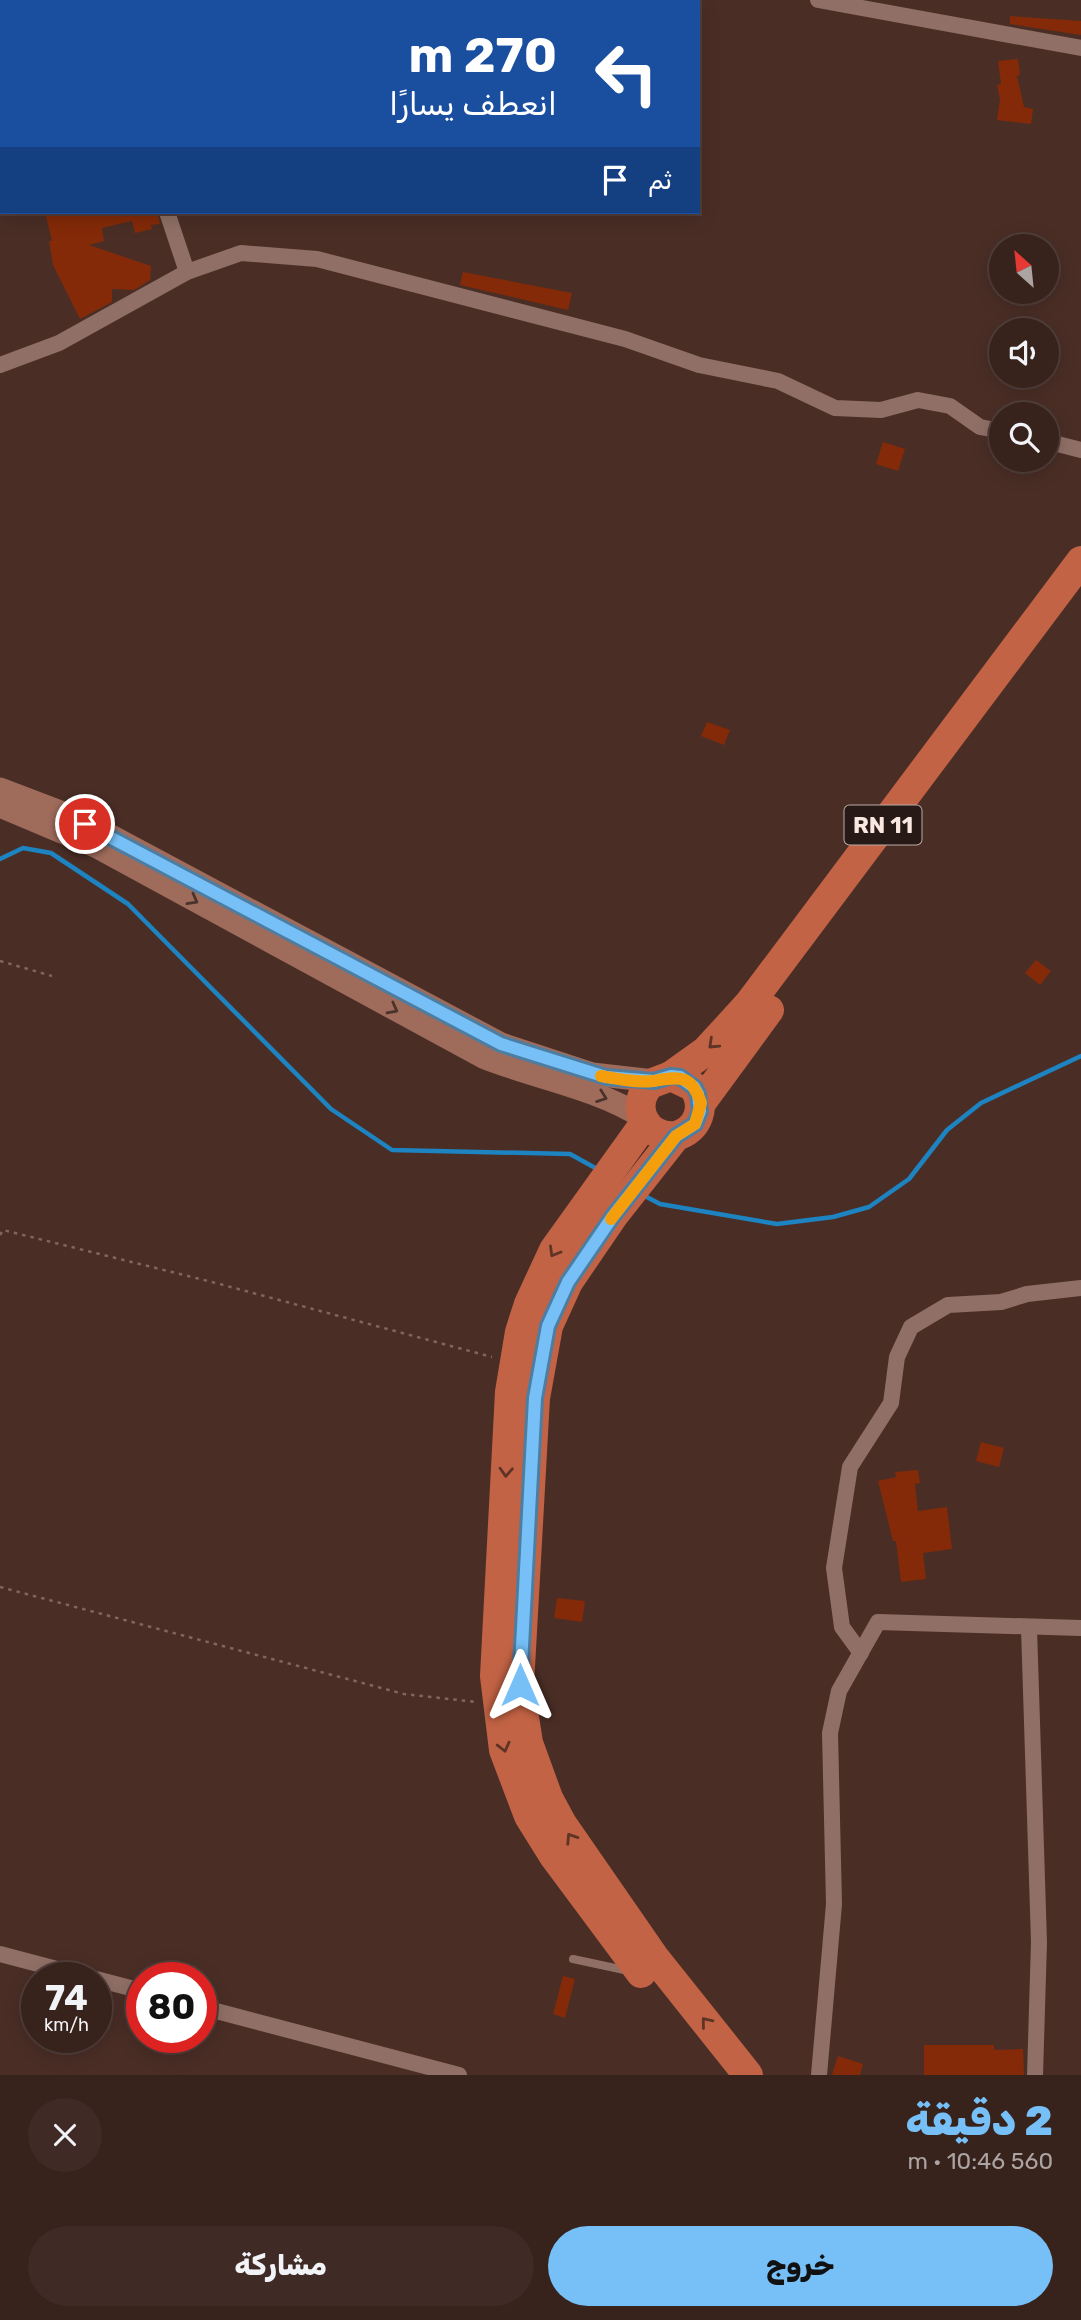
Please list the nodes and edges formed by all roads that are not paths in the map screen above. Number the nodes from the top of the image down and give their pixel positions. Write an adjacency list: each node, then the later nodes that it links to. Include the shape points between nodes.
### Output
1 (818, 0): 2 (street)
2 (1081, 48)
3 (168, 214): 4 (street)
4 (187, 272): 5 (street, via 59,343); 6 (street, via 241,253 317,259 625,338 699,365 778,381 835,408 881,410 918,400 950,406 980,428)
5 (0, 365)
6 (989, 429)
7 (1059, 445): 8 (street)
8 (1081, 450)
9 (1081, 561): 13 (highway, RN 11, one-way to 13, via 749,1004 706,1051)
10 (1081, 593): 14 (highway, RN 11)
11 (0, 789): 13 (main road, via 107,834 501,1044 592,1074)
12 (0, 806): 15 (main road, one-way to 15, via 97,847 483,1057 604,1097)
13 (662, 1078): 14 (highway, via 694,1087); 15 (highway, via 641,1100)
14 (701, 1103): 16 (highway, via 695,1124)
15 (640, 1128): 16 (highway); 17 (highway)
16 (676, 1136): 17 (highway, via 656,1161)
17 (602, 1206): 25 (highway, one-way to 25, via 554,1250 520,1332 514,1361 496,1635 496,1704 504,1750 529,1816); 29 (highway, one-way to 17, via 654,1957 562,1824 537,1771 523,1714 519,1655 537,1374 557,1304)
18 (1081, 1288): 21 (street, via 948,1305 911,1326 897,1357 891,1403 850,1468 834,1568 842,1627)
19 (1029, 1628): 20 (street); 21 (street, via 878,1622); 31 (street, via 1040,1942)
20 (1081, 1628)
21 (860, 1653): 30 (street, via 839,1691 830,1732 834,1904)
22 (0, 1954): 24 (street)
23 (573, 1959): 25 (lane)
24 (30, 1962)
25 (642, 1974): 28 (highway)
26 (217, 2011): 27 (street)
27 (459, 2075)
28 (721, 2075)
29 (748, 2075)
30 (819, 2075)
31 (1035, 2075)

